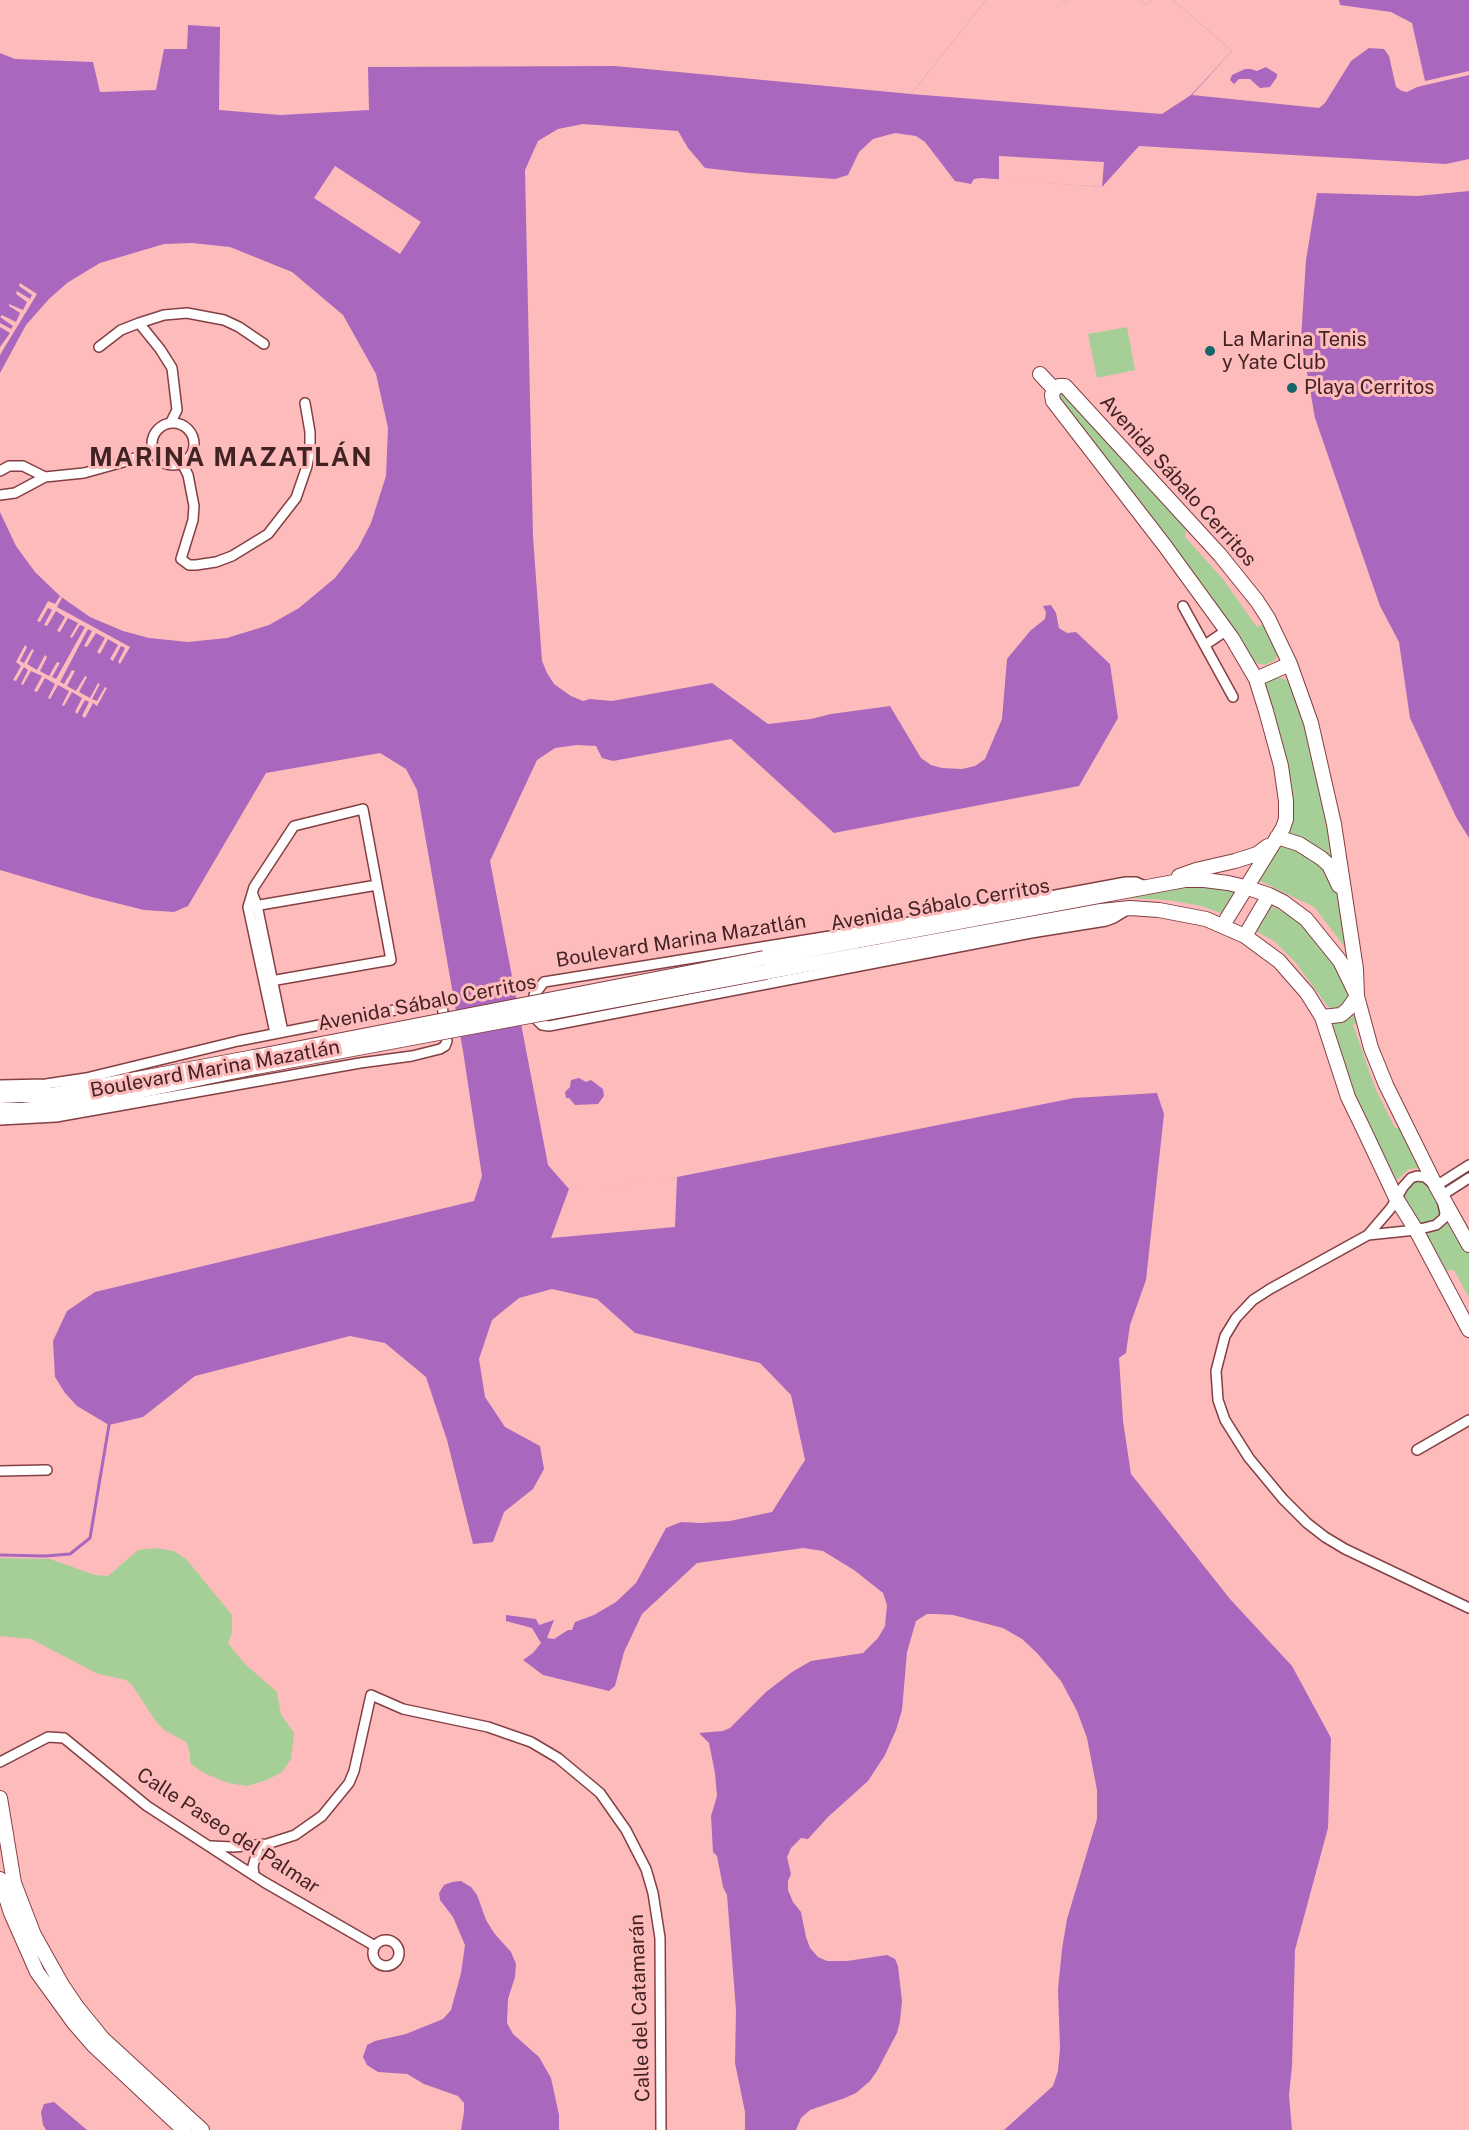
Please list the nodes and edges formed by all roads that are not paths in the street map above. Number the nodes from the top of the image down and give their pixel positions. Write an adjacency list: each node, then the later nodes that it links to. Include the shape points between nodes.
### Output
1 (140, 322): 2 (street, via 187,313 224,320); 3 (street, via 121,330); 7 (street, via 172,368 177,410)
2 (264, 344)
3 (99, 347)
4 (1040, 374): 5 (main road, Avenida Sábalo Cerritos)
5 (1054, 389): 14 (main road, Avenida Sábalo Cerritos, via 1053,400); 16 (main road, Avenida Sábalo Cerritos, via 1065,386 1220,555 1268,618)
6 (306, 403): 9 (street, via 310,432 307,466 296,498 268,534 232,556 196,565 184,563 182,555 194,507)
7 (171, 422): 8 (street, via 157,430); 9 (street, via 186,428 193,437 192,454)
8 (152, 448): 9 (street, via 162,462); 11 (street, via 101,469)
9 (182, 464)
10 (0, 471): 11 (street, via 23,466)
11 (45, 477): 12 (street, via 15,494)
12 (0, 495)
13 (1183, 606): 15 (street)
14 (1227, 630): 15 (street); 17 (main road, Avenida Sábalo Cerritos)
15 (1205, 645): 18 (street)
16 (1290, 664): 17 (main road); 25 (main road, Avenida Sábalo Cerritos, via 1318,748)
17 (1256, 679): 19 (main road, Avenida Sábalo Cerritos, via 1274,737 1286,801 1286,819)
18 (1233, 697)
19 (1275, 840): 20 (main road, via 1257,854); 22 (main road, Avenida Sábalo Cerritos); 25 (main road, via 1307,848 1329,865)
20 (1164, 883): 22 (main road, Avenida Sábalo Cerritos, via 1195,879); 27 (main road, Avenida Sábalo Cerritos)
21 (377, 885): 24 (street); 24 (street, via 363,809 294,826 254,887); 30 (street, via 391,960)
22 (1245, 887): 23 (main road, Avenida Sábalo Cerritos); 26 (main road, Avenida Sábalo Cerritos)
23 (1269, 895): 28 (main road); 31 (main road, Avenida Sábalo Cerritos, via 1297,910 1316,928 1340,961)
24 (253, 906): 30 (street)
25 (1349, 914): 31 (main road, Avenida Sábalo Cerritos)
26 (1223, 925): 28 (main road, Avenida Sábalo Cerritos); 29 (main road, Avenida Sábalo Cerritos, via 1184,914 1130,908)
27 (878, 932): 29 (street, Boulevard Marina Mazatlán, via 544,982 534,995 536,1017 542,1025 549,1026); 34 (main road, Avenida Sábalo Cerritos, bridge)
28 (1245, 936): 32 (main road, Avenida Sábalo Cerritos, via 1279,961)
29 (885, 956): 34 (main road, Avenida Sábalo Cerritos, bridge, via 766,972)
30 (269, 982): 33 (street)
31 (1357, 996): 32 (main road, via 1341,1015); 42 (main road, Avenida Sábalo Cerritos, via 1386,1085)
32 (1322, 1017): 43 (main road, Avenida Sábalo Cerritos, via 1348,1097)
33 (279, 1033): 37 (street, Boulevard Marina Mazatlán); 37 (street, Boulevard Marina Mazatlán, via 436,1002 442,1005 447,1041 440,1049 412,1056)
34 (255, 1062): 37 (main road, Boulevard Marina Mazatlán)
35 (0, 1085): 37 (street, Boulevard Marina Mazatlán, via 46,1084)
36 (0, 1095): 37 (main road, Boulevard Marina Mazatlán)
37 (90, 1095): 38 (main road, Boulevard Marina Mazatlán, via 66,1106); 39 (street, Boulevard Marina Mazatlán, via 56,1117)
38 (0, 1109)
39 (0, 1120)
40 (1469, 1165): 42 (street)
41 (1469, 1178): 42 (street)
42 (1438, 1191): 43 (street, via 1425,1177 1414,1177); 44 (street, via 1443,1218 1436,1225); 46 (main road, Avenida Sábalo Cerritos)
43 (1396, 1198): 44 (main road, Avenida Sábalo Cerritos); 45 (street)
44 (1416, 1230): 45 (street); 47 (main road, Avenida Sábalo Cerritos)
45 (1368, 1235): 52 (street, via 1270,1289 1240,1313 1225,1336 1217,1360 1220,1408 1249,1458 1307,1523 1345,1550)
46 (1469, 1245)
47 (1469, 1330)
48 (1469, 1420): 49 (street)
49 (1417, 1450)
50 (47, 1470): 51 (street)
51 (0, 1471)
52 (1469, 1608)
53 (0, 1762): 56 (street, Calle Paseo del Palmar, via 48,1737 64,1738 147,1806)
54 (0, 1798): 61 (main road, via 17,1891 34,1935 62,1985 103,2039)
55 (259, 1845): 56 (street); 57 (street); 62 (street, Calle del Catamarán, via 295,1835 337,1800 354,1771 371,1695 403,1709 488,1727 531,1742 558,1758 600,1793 626,1830 646,1869 653,1893 660,1938)
56 (211, 1846): 57 (street, Calle Paseo del Palmar)
57 (254, 1875): 59 (street, Calle Paseo del Palmar)
58 (0, 1879): 60 (main road, via 37,1972 74,2023)
59 (375, 1946)
60 (184, 2130)
61 (202, 2130)
62 (661, 2130)

